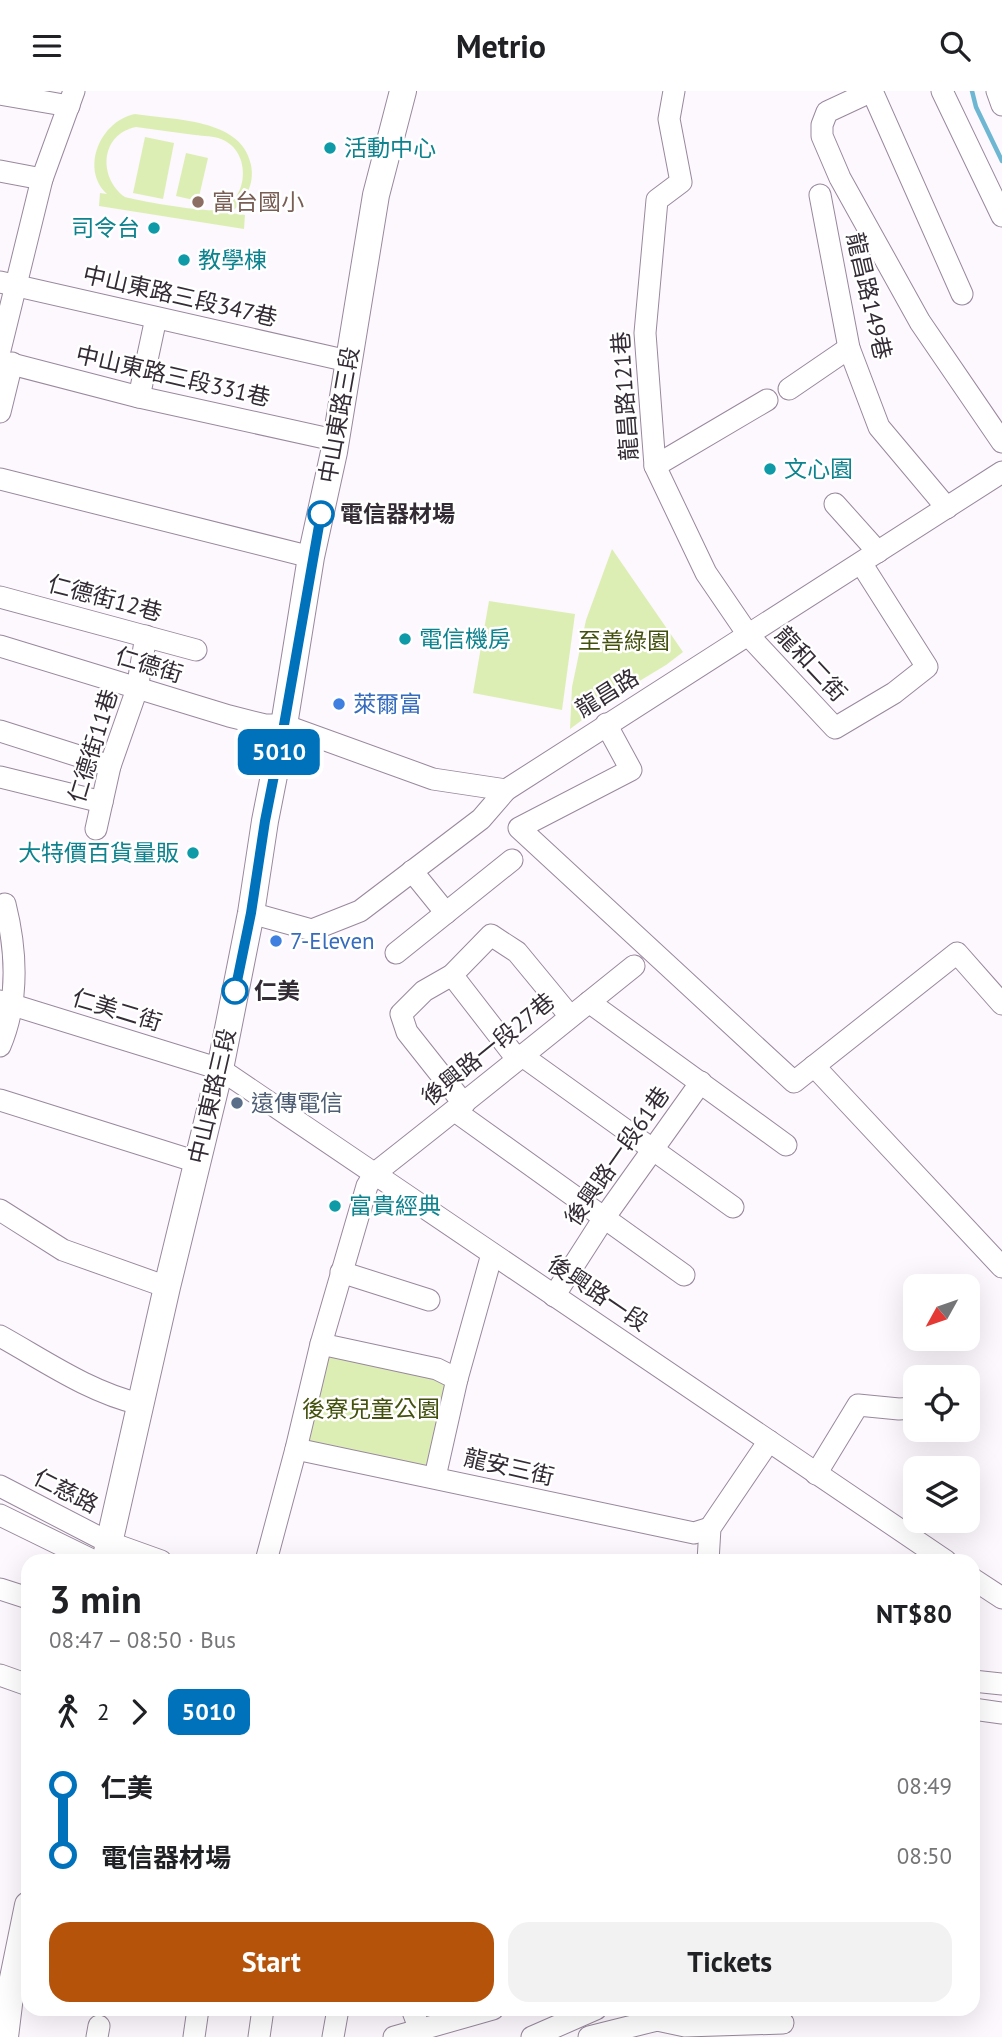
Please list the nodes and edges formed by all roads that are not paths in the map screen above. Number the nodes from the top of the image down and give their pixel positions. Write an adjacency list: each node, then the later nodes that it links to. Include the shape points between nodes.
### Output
1 (403, 91): 19 (main road, 中山東路三段, via 376,195)
2 (674, 91): 26 (street, 龍昌路121巷, via 668,120 681,182 657,200 645,333)
3 (872, 91): 8 (street); 15 (street)
4 (942, 91): 13 (street)
5 (998, 91): 9 (street)
6 (0, 94): 7 (street)
7 (71, 99): 11 (street)
8 (826, 101): 25 (street, via 822,136 840,179 920,322)
9 (1002, 105)
10 (0, 171): 11 (street)
11 (42, 179): 14 (street)
12 (821, 195): 18 (street, 龍昌路149巷)
13 (1002, 216)
14 (8, 284): 16 (street, 中山東路三段347巷); 17 (street)
15 (962, 294)
16 (156, 318): 19 (street, 中山東路三段347巷); 21 (street)
17 (3, 347): 21 (street, 中山東路三段331巷); 23 (street)
18 (849, 348): 20 (street); 30 (street, 龍昌路149巷, via 880,427)
19 (348, 361): 24 (main road, 中山東路三段)
20 (789, 389)
21 (139, 397): 24 (street, 中山東路三段331巷)
22 (767, 400): 26 (street)
23 (0, 412)
24 (334, 440): 31 (main road, 中山東路三段)
25 (1002, 442)
26 (655, 466): 35 (street, 龍昌路121巷, via 706,573)
27 (1002, 472): 30 (street, 龍昌路)
28 (0, 478): 31 (street)
29 (835, 504): 32 (street)
30 (947, 507): 32 (street, 龍昌路)
31 (312, 557): 40 (main road, 中山東路三段)
32 (870, 557): 35 (street, 龍昌路); 35 (street, 龍和二街, via 927,667 894,693 835,727)
33 (0, 597): 34 (street, 仁德街12巷)
34 (146, 636): 37 (street, 仁德街12巷); 38 (street, 仁德街11巷)
35 (749, 636): 39 (street, 龍昌路)
36 (0, 646): 38 (street, 仁德街)
37 (196, 650)
38 (137, 689): 40 (street, 仁德街, via 265,725); 42 (street, 仁德街11巷)
39 (606, 724): 44 (street, 龍昌路); 61 (street, via 631,771 519,828 794,1082)
40 (284, 725): 44 (street, via 433,779); 50 (main road, 中山東路三段)
41 (0, 731): 42 (street)
42 (110, 766): 45 (street, 仁德街11巷)
43 (0, 777): 45 (street)
44 (506, 790): 48 (street, 龍昌路, via 481,819)
45 (102, 801): 46 (street, 仁德街11巷)
46 (96, 829)
47 (512, 860): 51 (street)
48 (412, 871): 50 (street, 龍昌路, via 360,911 312,930); 51 (street)
49 (5, 904): 56 (street, via 13,938)
50 (251, 913): 62 (main road, 中山東路三段)
51 (446, 913): 52 (street)
52 (396, 953)
53 (634, 966): 55 (street, 後興路一段27巷)
54 (452, 975): 58 (street, via 491,935 517,952); 60 (street); 65 (street, via 424,991 400,1018)
55 (589, 1002): 58 (street, 後興路一段27巷); 63 (street)
56 (7, 1004): 59 (street); 62 (street, 仁美二街)
57 (1002, 1004): 61 (street, via 957,953)
58 (569, 1016): 60 (street, 後興路一段27巷)
59 (0, 1047)
60 (519, 1057): 65 (street, 後興路一段27巷); 67 (street)
61 (814, 1066): 74 (street)
62 (220, 1069): 68 (main road, 中山東路三段); 69 (street, 後興路一段)
63 (701, 1082): 66 (street); 67 (street, 後興路一段61巷)
64 (0, 1100): 68 (street)
65 (459, 1107): 69 (street, 後興路一段27巷); 72 (street)
66 (786, 1145)
67 (653, 1150): 70 (street); 72 (street, 後興路一段61巷)
68 (197, 1162): 77 (main road, 中山東路三段)
69 (375, 1173): 73 (street, 後興路一段); 75 (street)
70 (733, 1207)
71 (0, 1210): 77 (street, via 63,1250)
72 (604, 1218): 76 (street); 78 (street, 後興路一段61巷)
73 (492, 1254): 78 (street, 後興路一段); 82 (street)
74 (1002, 1267)
75 (341, 1272): 79 (street); 81 (street)
76 (684, 1275)
77 (167, 1287): 83 (main road, 中山東路三段)
78 (555, 1296): 85 (street, 後興路一段)
79 (429, 1300)
80 (0, 1335): 83 (street, via 79,1380)
81 (321, 1344): 82 (street, via 437,1369); 86 (street)
82 (457, 1379): 88 (street)
83 (140, 1404): 94 (main road, 中山東路三段)
84 (903, 1409): 87 (street, via 858,1405)
85 (769, 1441): 87 (street, 後興路一段); 91 (street)
86 (296, 1449): 88 (street, 龍安三街); 95 (street)
87 (816, 1474): 97 (street, 後興路一段)
88 (435, 1477): 91 (street, 龍安三街, via 694,1533)
89 (0, 1486): 93 (street, 仁慈路)
90 (0, 1515): 92 (street)
91 (710, 1528): 96 (street)
92 (99, 1554)
93 (101, 1554)
94 (102, 1554)
95 (268, 1554)
96 (708, 1554)
97 (936, 1554)
98 (980, 1584): 101 (street)
99 (0, 1588): 100 (street)
100 (21, 1596)
101 (1002, 1598)
102 (0, 1675): 103 (street)
103 (21, 1682)
104 (980, 1682): 105 (street)
105 (1002, 1684)
106 (980, 1710): 107 (street)
107 (1002, 1713)
108 (21, 1921): 109 (main road)
109 (9, 1948): 110 (main road)
110 (20, 1989): 120 (main road)
111 (197, 2016): 121 (street)
112 (262, 2016): 122 (street)
113 (337, 2016): 123 (street)
114 (415, 2016): 118 (street)
115 (469, 2016): 118 (street)
116 (580, 2016): 125 (street)
117 (783, 2023): 119 (street)
118 (420, 2030): 124 (street)
119 (684, 2031): 126 (street, via 657,2020)
120 (5, 2037)
121 (194, 2037)
122 (259, 2037)
123 (333, 2037)
124 (394, 2037)
125 (532, 2037)
126 (589, 2037)

